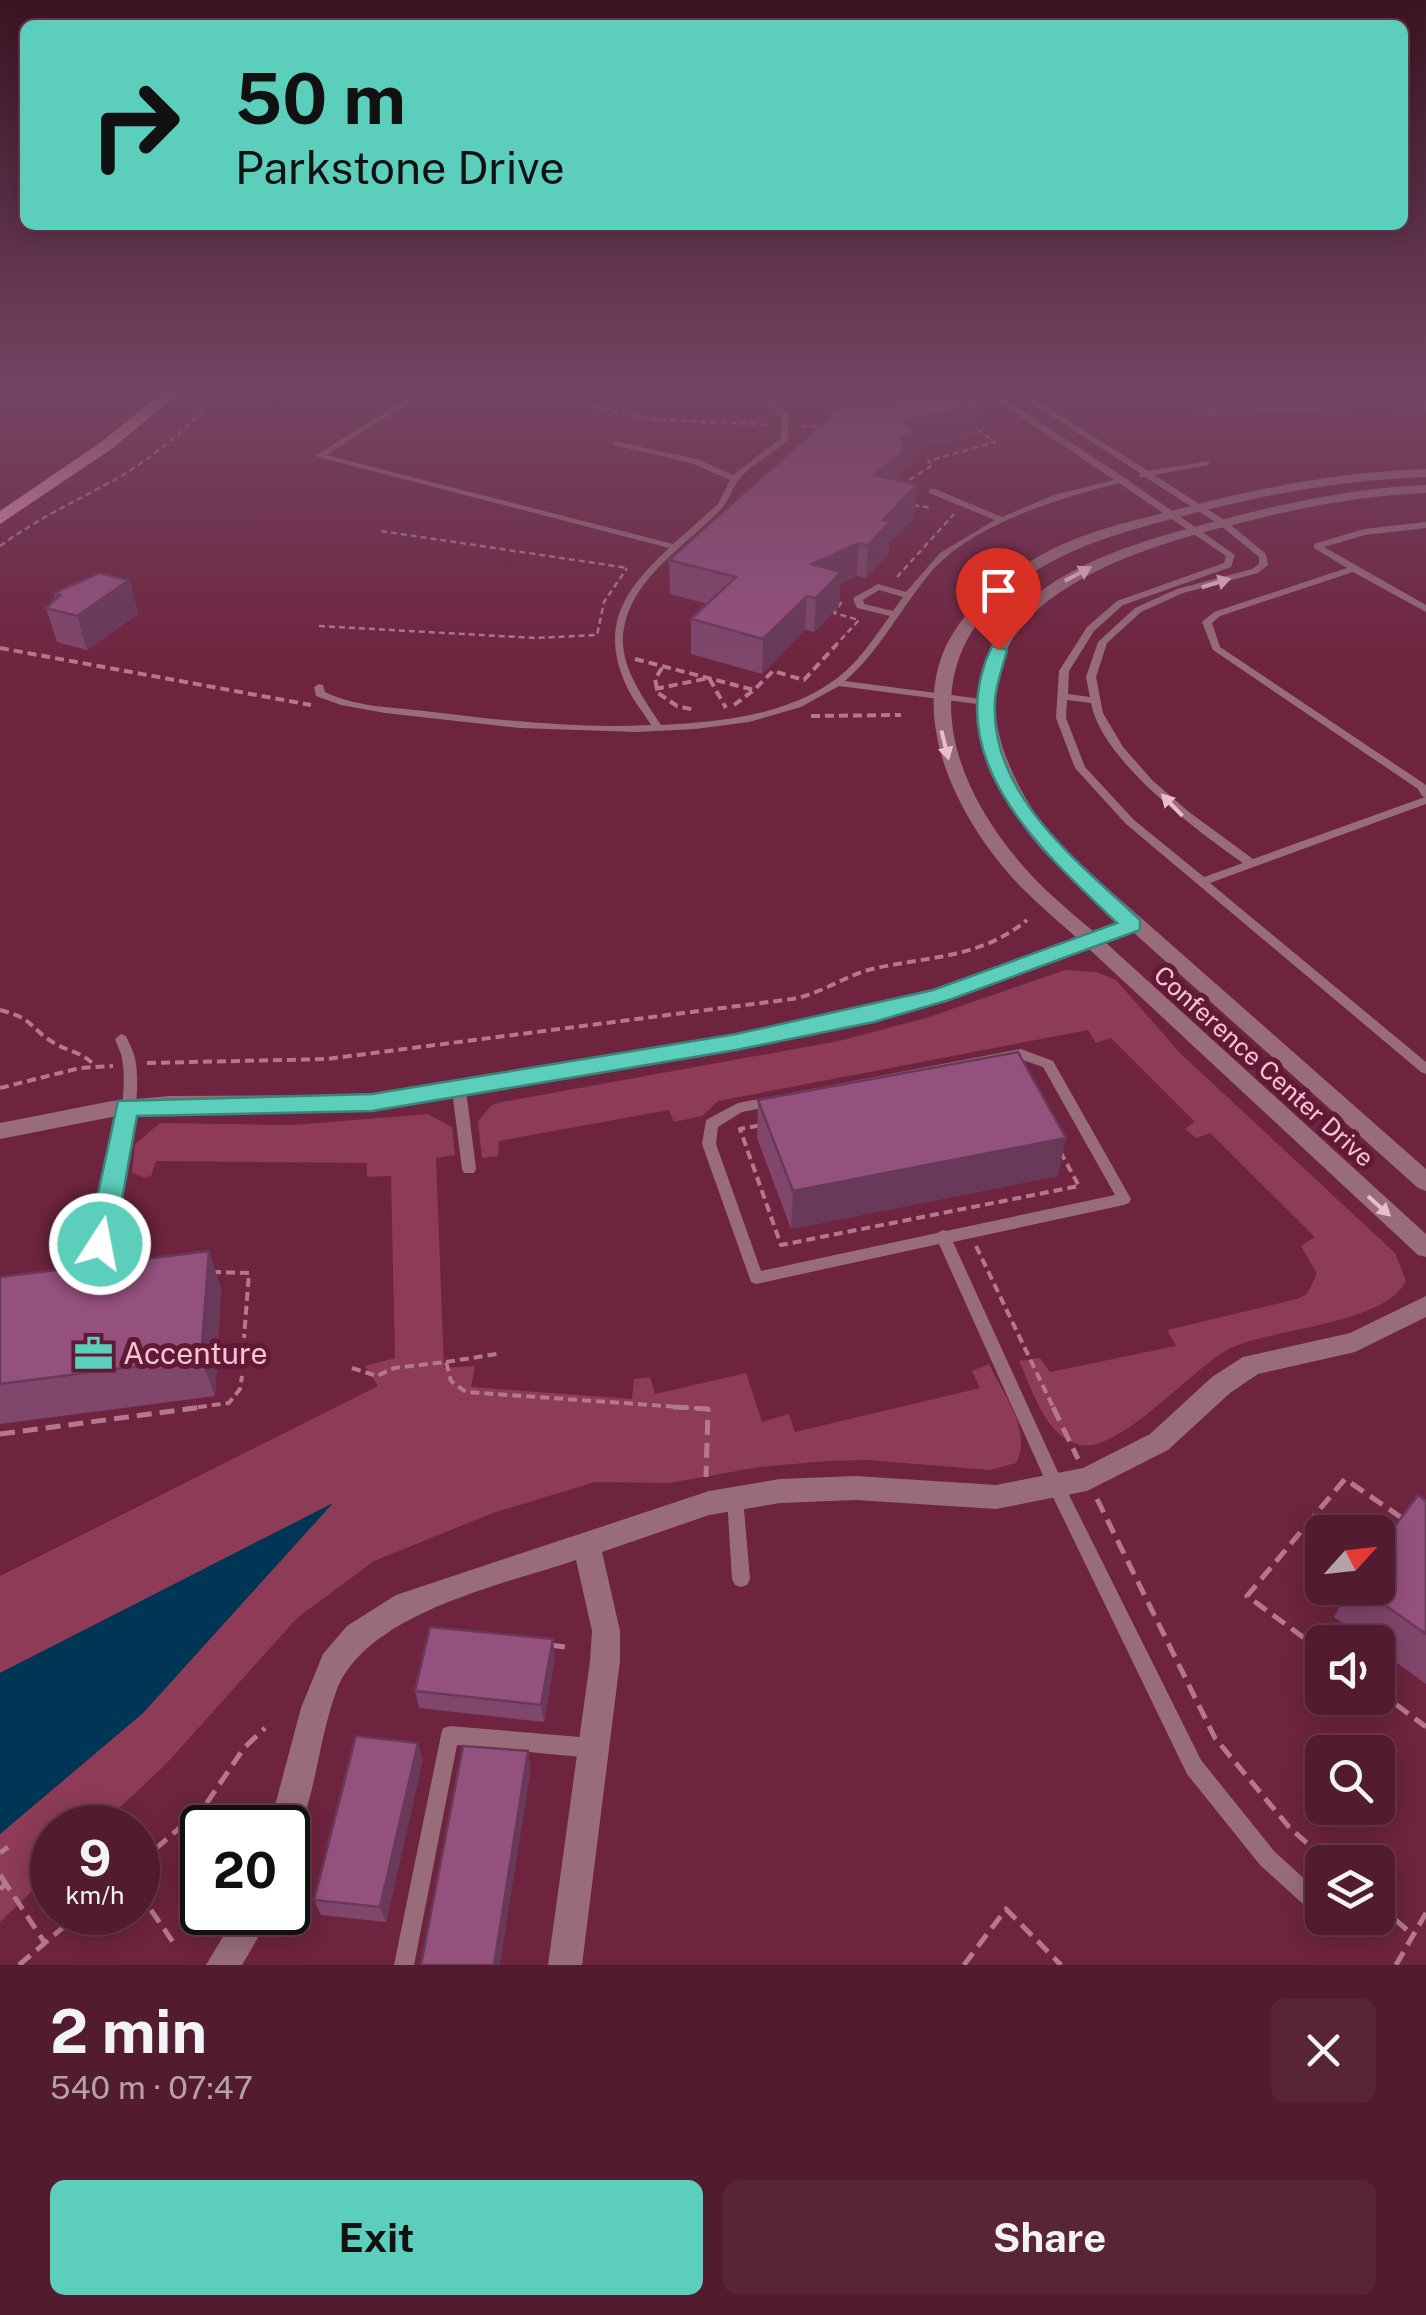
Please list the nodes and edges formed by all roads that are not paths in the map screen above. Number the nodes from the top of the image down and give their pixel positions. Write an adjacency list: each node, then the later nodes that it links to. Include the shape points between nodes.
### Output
1 (56, 481): 12 (main road)
2 (416, 481): 17 (lane)
3 (733, 481): 17 (lane, via 728,497)
4 (1117, 481): 13 (lane)
5 (1121, 481): 11 (lane)
6 (1156, 481): 10 (lane)
7 (1312, 481): 10 (street, Conference Center Drive)
8 (1426, 489): 14 (street, Conference Center Drive, via 1319,498)
9 (932, 491): 13 (lane)
10 (1198, 508): 11 (street, Conference Center Drive); 14 (lane)
11 (1171, 515): 16 (lane); 24 (street, Conference Center Drive, via 1063,551 1002,588 964,628)
12 (2, 517)
13 (1002, 520): 19 (lane, via 944,554)
14 (1223, 523): 16 (street, Conference Center Drive); 26 (lane, one-way to 14, via 1098,649 1122,621 1142,607 1264,565 1263,556)
15 (1426, 525): 18 (lane, via 1318,546)
16 (1196, 530): 25 (lane, via 1231,556 1228,565 1120,603 1078,642 1064,671); 27 (street, Conference Center Drive, one-way to 16, via 998,650 1034,603 1101,562)
17 (674, 547): 28 (lane, via 622,609 617,632 628,689)
18 (1354, 569): 20 (lane); 29 (lane, via 1216,614 1206,622 1208,637 1422,786)
19 (909, 596): 21 (lane); 21 (lane, via 878,587 858,599 860,606)
20 (1426, 609)
21 (896, 615): 22 (lane)
22 (837, 683): 24 (lane); 28 (lane, via 772,714)
23 (319, 687): 28 (lane, via 330,699 368,707 510,725)
24 (940, 693): 27 (lane); 33 (street, Conference Center Drive, one-way to 33, via 944,746 972,814 1026,882)
25 (1063, 697): 26 (lane); 31 (lane, via 1061,718 1080,768)
26 (1093, 700): 30 (lane, one-way to 26, via 1184,818 1107,737)
27 (985, 702): 32 (street, Conference Center Drive, via 999,771 1027,819)
28 (656, 725)
29 (1426, 797): 30 (lane)
30 (1250, 864): 31 (lane)
31 (1202, 882): 35 (lane)
32 (1133, 925): 33 (street); 40 (street, Conference Center Drive)
33 (1090, 940): 36 (street, via 874,1014); 43 (street, Conference Center Drive, one-way to 43)
34 (121, 1039): 37 (lane, via 130,1065)
35 (1426, 1069)
36 (460, 1090): 37 (street, via 372,1102); 39 (lane)
37 (127, 1107): 38 (street); 42 (lane)
38 (0, 1131)
39 (469, 1170)
40 (1426, 1182)
41 (943, 1236): 41 (lane, via 1124,1199 1042,1058 1021,1054 738,1108 711,1124 709,1144 756,1278); 45 (lane)
42 (100, 1244)
43 (1426, 1248)
44 (1426, 1306): 45 (street, via 1355,1342 1252,1365 1158,1442 1087,1480)
45 (1056, 1486): 46 (street, via 996,1497 856,1488); 51 (lane, via 1194,1767 1266,1858)
46 (734, 1498): 47 (street); 48 (lane)
47 (586, 1545): 49 (street, via 606,1632); 50 (street, via 406,1605 366,1628 340,1652 322,1690)
48 (741, 1579)
49 (592, 1748): 54 (lane, via 450,1736); 55 (street)
50 (291, 1805)
51 (1305, 1893)
52 (242, 1935): 53 (street)
53 (223, 1965)
54 (404, 1965)
55 (565, 1965)

